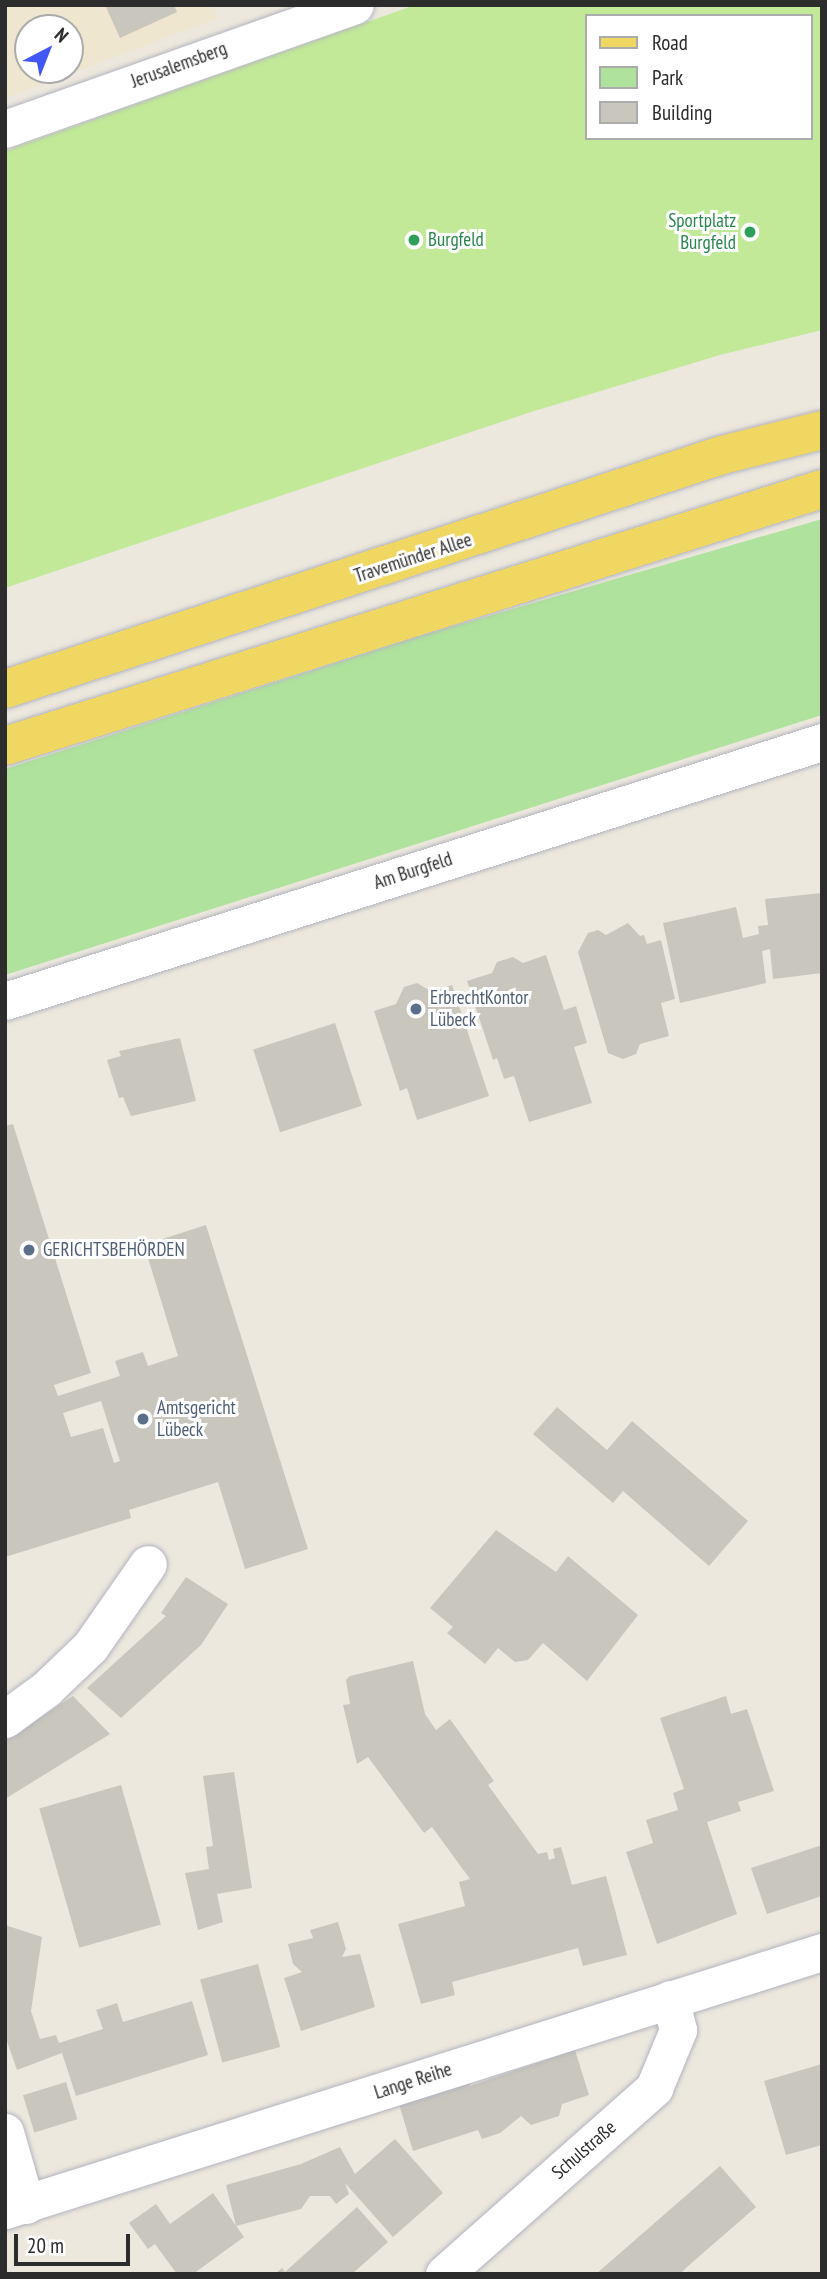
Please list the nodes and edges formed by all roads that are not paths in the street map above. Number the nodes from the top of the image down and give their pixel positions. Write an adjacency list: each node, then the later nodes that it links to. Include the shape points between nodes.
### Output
1 (355, 5): 2 (street, Jerusalemsberg)
2 (5, 129)
3 (822, 430): 5 (main road, Travemünder Allee, via 722,455)
4 (822, 489): 7 (main road)
5 (5, 689)
6 (822, 742): 8 (street, Am Burgfeld)
7 (5, 746)
8 (5, 1001)
9 (148, 1564): 10 (street, via 90,1647 46,1689)
10 (5, 1719)
11 (822, 1952): 12 (street, Lange Reihe)
12 (670, 1999): 14 (street, Lange Reihe); 15 (street, Schulstraße, via 678,2030 654,2088)
13 (5, 2132): 14 (street)
14 (16, 2208)
15 (444, 2274)

